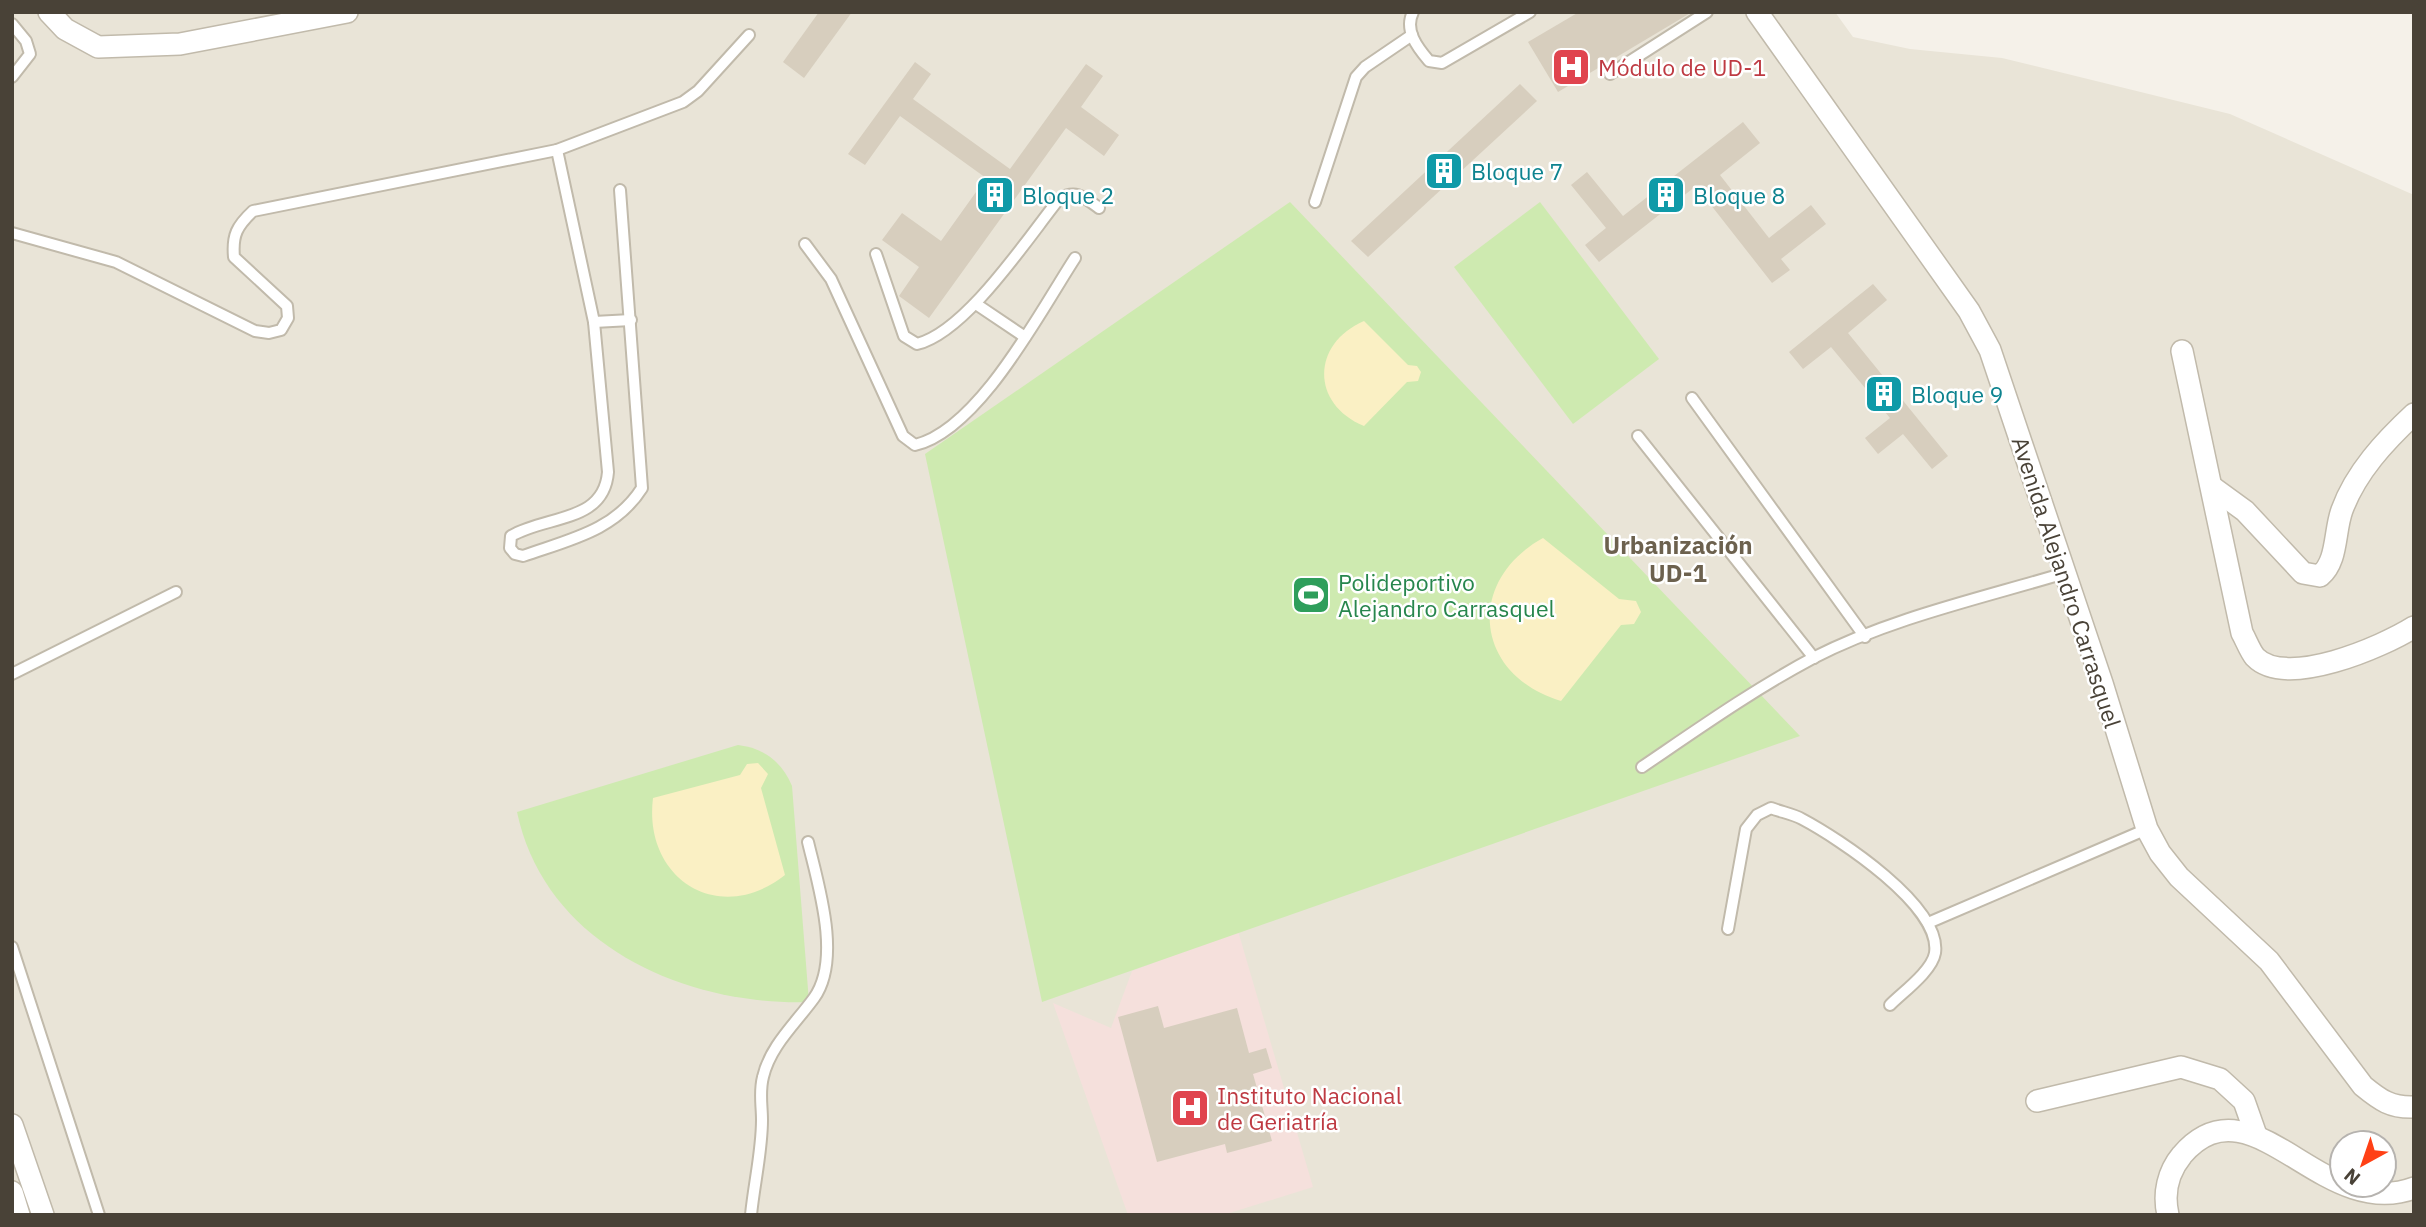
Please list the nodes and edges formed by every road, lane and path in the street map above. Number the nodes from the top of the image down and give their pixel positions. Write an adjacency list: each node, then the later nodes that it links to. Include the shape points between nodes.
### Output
1 (49, 12): 2 (street, via 65,29 97,47 180,44)
2 (347, 12)
3 (1413, 12): 9 (lane)
4 (1530, 12): 9 (lane, via 1442,64 1429,61)
5 (1707, 12): 10 (lane)
6 (1756, 12): 29 (street, Avenida Alejandro Carrasquel, via 1980,331)
7 (12, 24): 11 (lane, via 30,54)
8 (748, 35): 12 (lane, via 698,91 682,102)
9 (1412, 35): 14 (lane, via 1356,77)
10 (1610, 74)
11 (12, 77)
12 (556, 150): 16 (lane, via 253,211 232,239 234,257 286,306 288,318 281,330 269,333 243,326 116,262); 22 (lane)
13 (620, 190): 21 (lane)
14 (1315, 202)
15 (1099, 208): 20 (lane, via 1078,193 1059,199)
16 (12, 233)
17 (805, 244): 23 (lane, via 831,279 903,436 915,445 927,442 963,415 998,379)
18 (876, 254): 20 (lane, via 904,336 917,344 929,341)
19 (1075, 258): 23 (lane)
20 (976, 304): 23 (lane)
21 (631, 320): 22 (lane); 22 (lane, via 642,488 609,524 523,556 515,554 510,548 512,536 585,510 607,489)
22 (594, 322)
23 (1025, 337)
24 (2182, 351): 28 (street)
25 (1692, 398): 32 (lane)
26 (2414, 414): 28 (street, via 2377,448 2342,510 2329,569 2320,576 2303,573 2245,511)
27 (1638, 436): 33 (lane)
28 (2213, 487): 31 (street, via 2242,633 2256,658 2281,670 2314,669)
29 (2065, 572): 32 (lane); 36 (street, Avenida Alejandro Carrasquel)
30 (176, 592): 34 (lane)
31 (2414, 627)
32 (1865, 637): 33 (lane)
33 (1814, 658): 35 (lane)
34 (12, 674)
35 (1642, 767)
36 (2147, 828): 38 (lane); 43 (street, Avenida Alejandro Carrasquel, via 2179,877 2269,961 2363,1086 2397,1108)
37 (808, 842): 51 (lane, via 826,920 824,977 817,995 770,1057 763,1076)
38 (1928, 923): 39 (lane, via 1911,899 1842,844 1801,818 1771,808 1757,815 1746,829); 41 (lane, via 1936,951 1932,962)
39 (1728, 929)
40 (12, 947): 50 (lane)
41 (1889, 1005)
42 (2037, 1101): 45 (street, via 2181,1067 2220,1079 2244,1101)
43 (2414, 1107)
44 (12, 1125): 49 (street)
45 (2256, 1135): 46 (street, via 2359,1192); 52 (street, via 2221,1129 2191,1145 2176,1162 2167,1183)
46 (2414, 1188)
47 (12, 1192): 48 (street)
48 (19, 1215)
49 (43, 1215)
50 (99, 1215)
51 (751, 1215)
52 (2168, 1215)

